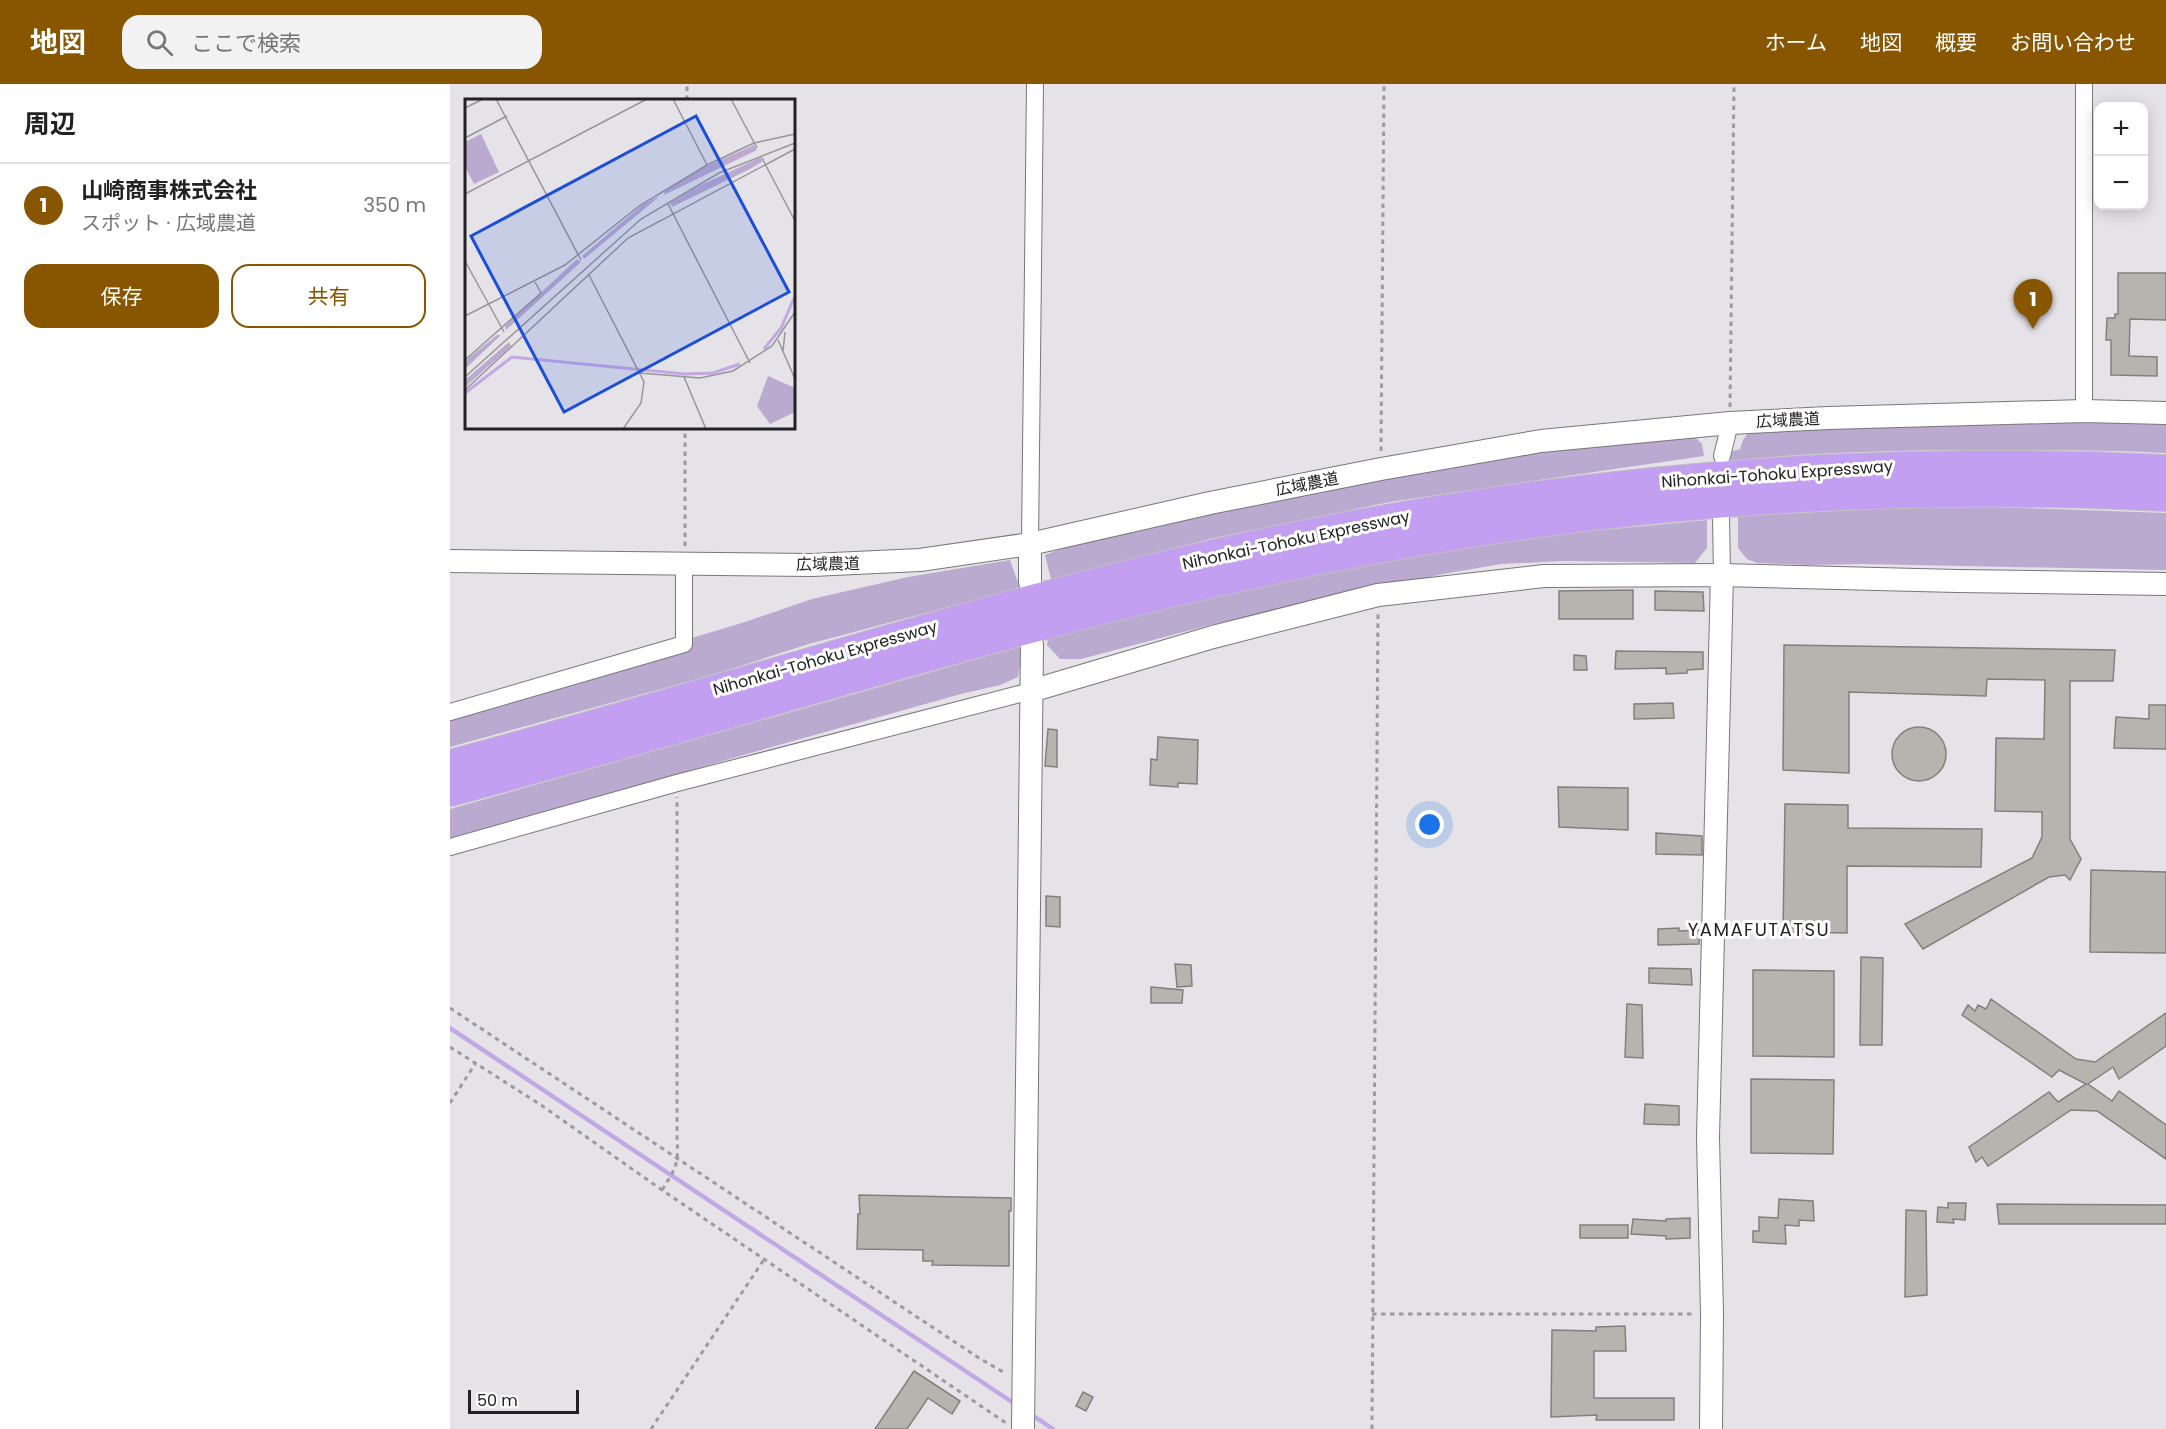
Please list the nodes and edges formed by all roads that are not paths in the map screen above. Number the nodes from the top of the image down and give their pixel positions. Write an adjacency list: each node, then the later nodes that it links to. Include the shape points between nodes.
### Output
1 (1035, 84): 10 (street)
2 (2084, 84): 3 (street)
3 (2084, 411): 4 (street, 広域農道); 5 (street, 広域農道)
4 (2166, 413)
5 (1730, 423): 6 (street); 10 (street, 広域農道, via 1541,441 1210,503)
6 (1722, 456)
7 (2166, 470): 19 (highway, Nihonkai-Tohoku Expressway, via 2069,465 1822,469 1624,485 1420,514 1212,556 1014,605)
8 (2166, 496): 20 (highway, Nihonkai-Tohoku Expressway, via 1967,490 1818,495 1616,513 1424,540 1204,584 1030,628)
9 (1721, 516): 13 (street)
10 (1030, 544): 12 (street, 広域農道, via 866,564); 14 (street)
11 (450, 561): 12 (street, 広域農道)
12 (684, 563): 18 (street, via 684,644)
13 (1722, 575): 15 (street); 17 (street, via 1544,576 1378,595 1213,637); 23 (street, via 1708,1137)
14 (1030, 582)
15 (2166, 584)
16 (1032, 645): 17 (street)
17 (1030, 691): 21 (street); 22 (street)
18 (450, 712)
19 (450, 765)
20 (450, 791)
21 (450, 847)
22 (1020, 1426)
23 (1711, 1429)

